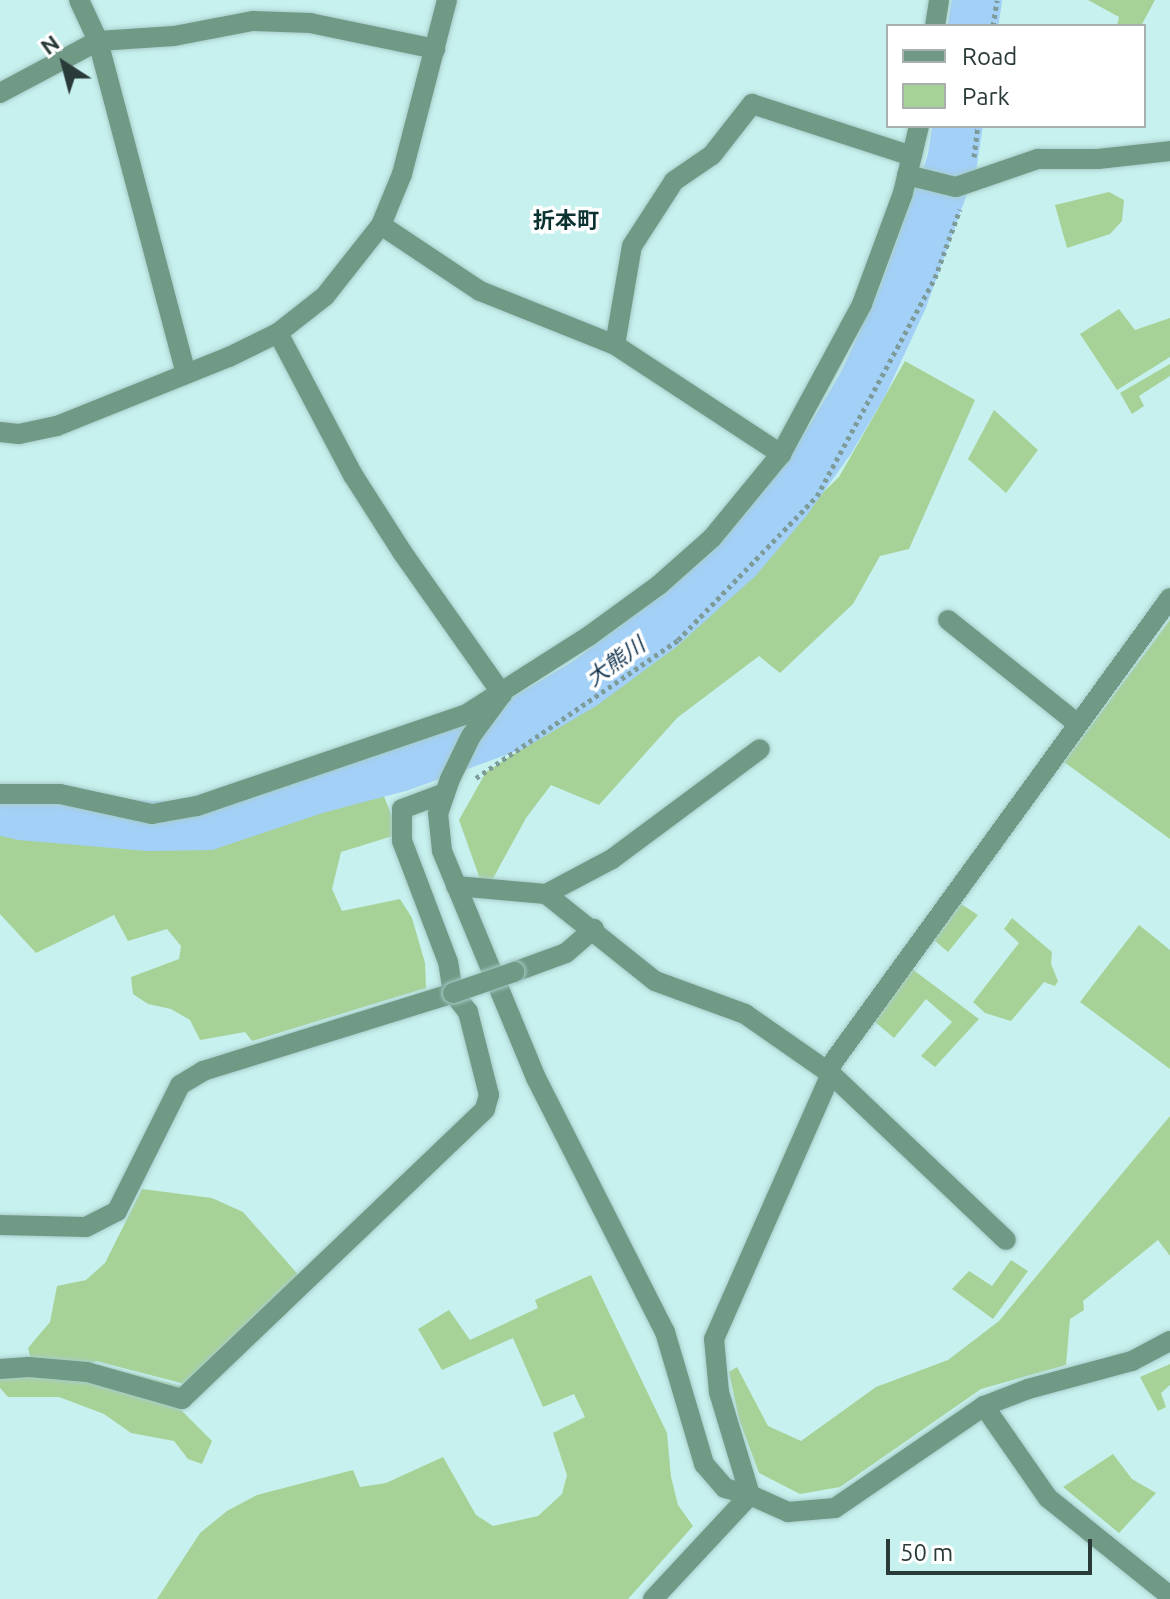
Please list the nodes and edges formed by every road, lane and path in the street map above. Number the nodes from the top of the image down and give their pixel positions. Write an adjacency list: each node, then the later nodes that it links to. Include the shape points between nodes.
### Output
1 (79, 0): 7 (street)
2 (447, 0): 8 (street)
3 (939, 0): 5 (street)
4 (997, 0): 6 (path)
5 (935, 24)
6 (993, 24)
7 (98, 41): 8 (street, via 174,36 253,21 310,23); 9 (street); 16 (street)
8 (435, 49): 13 (street, via 402,174)
9 (0, 93)
10 (919, 128): 12 (street)
11 (1170, 151): 12 (street, via 1038,159 956,187)
12 (913, 170): 15 (street, via 752,104 712,155 674,181 632,246); 18 (street, via 862,304)
13 (381, 225): 14 (street, via 325,296); 15 (street, via 480,291)
14 (278, 333): 16 (street); 21 (street, via 353,475)
15 (615, 345): 18 (street)
16 (186, 374): 17 (street, via 57,426)
17 (0, 432)
18 (781, 454): 21 (street, via 712,538 659,585)
19 (1170, 598): 22 (street)
20 (948, 620): 22 (street)
21 (502, 694): 24 (street, via 471,736); 25 (street, via 465,715 197,806 152,814 60,794)
22 (1078, 724): 30 (street, via 831,1065)
23 (760, 749): 27 (street, via 612,859)
24 (448, 786): 26 (street, via 438,813 439,834); 29 (street, via 402,809 402,841 448,962)
25 (0, 794)
26 (456, 886): 27 (street); 36 (street, via 536,1078 665,1332 704,1464 725,1488)
27 (546, 894): 28 (street)
28 (594, 929): 29 (street, bridge, via 566,953); 30 (street, via 655,981 745,1014)
29 (453, 993): 31 (street, via 203,1071 180,1085 117,1211 86,1227); 34 (street, via 468,1012 489,1095 485,1109 182,1399 87,1372)
30 (831, 1074): 32 (street); 36 (street, via 714,1339 719,1392)
31 (0, 1225)
32 (1006, 1240)
33 (1170, 1341): 35 (street, via 1132,1361)
34 (0, 1369)
35 (984, 1406): 36 (street, via 835,1508 788,1512); 37 (street, via 1048,1498)
36 (750, 1495): 38 (street)
37 (1170, 1596)
38 (653, 1599)

